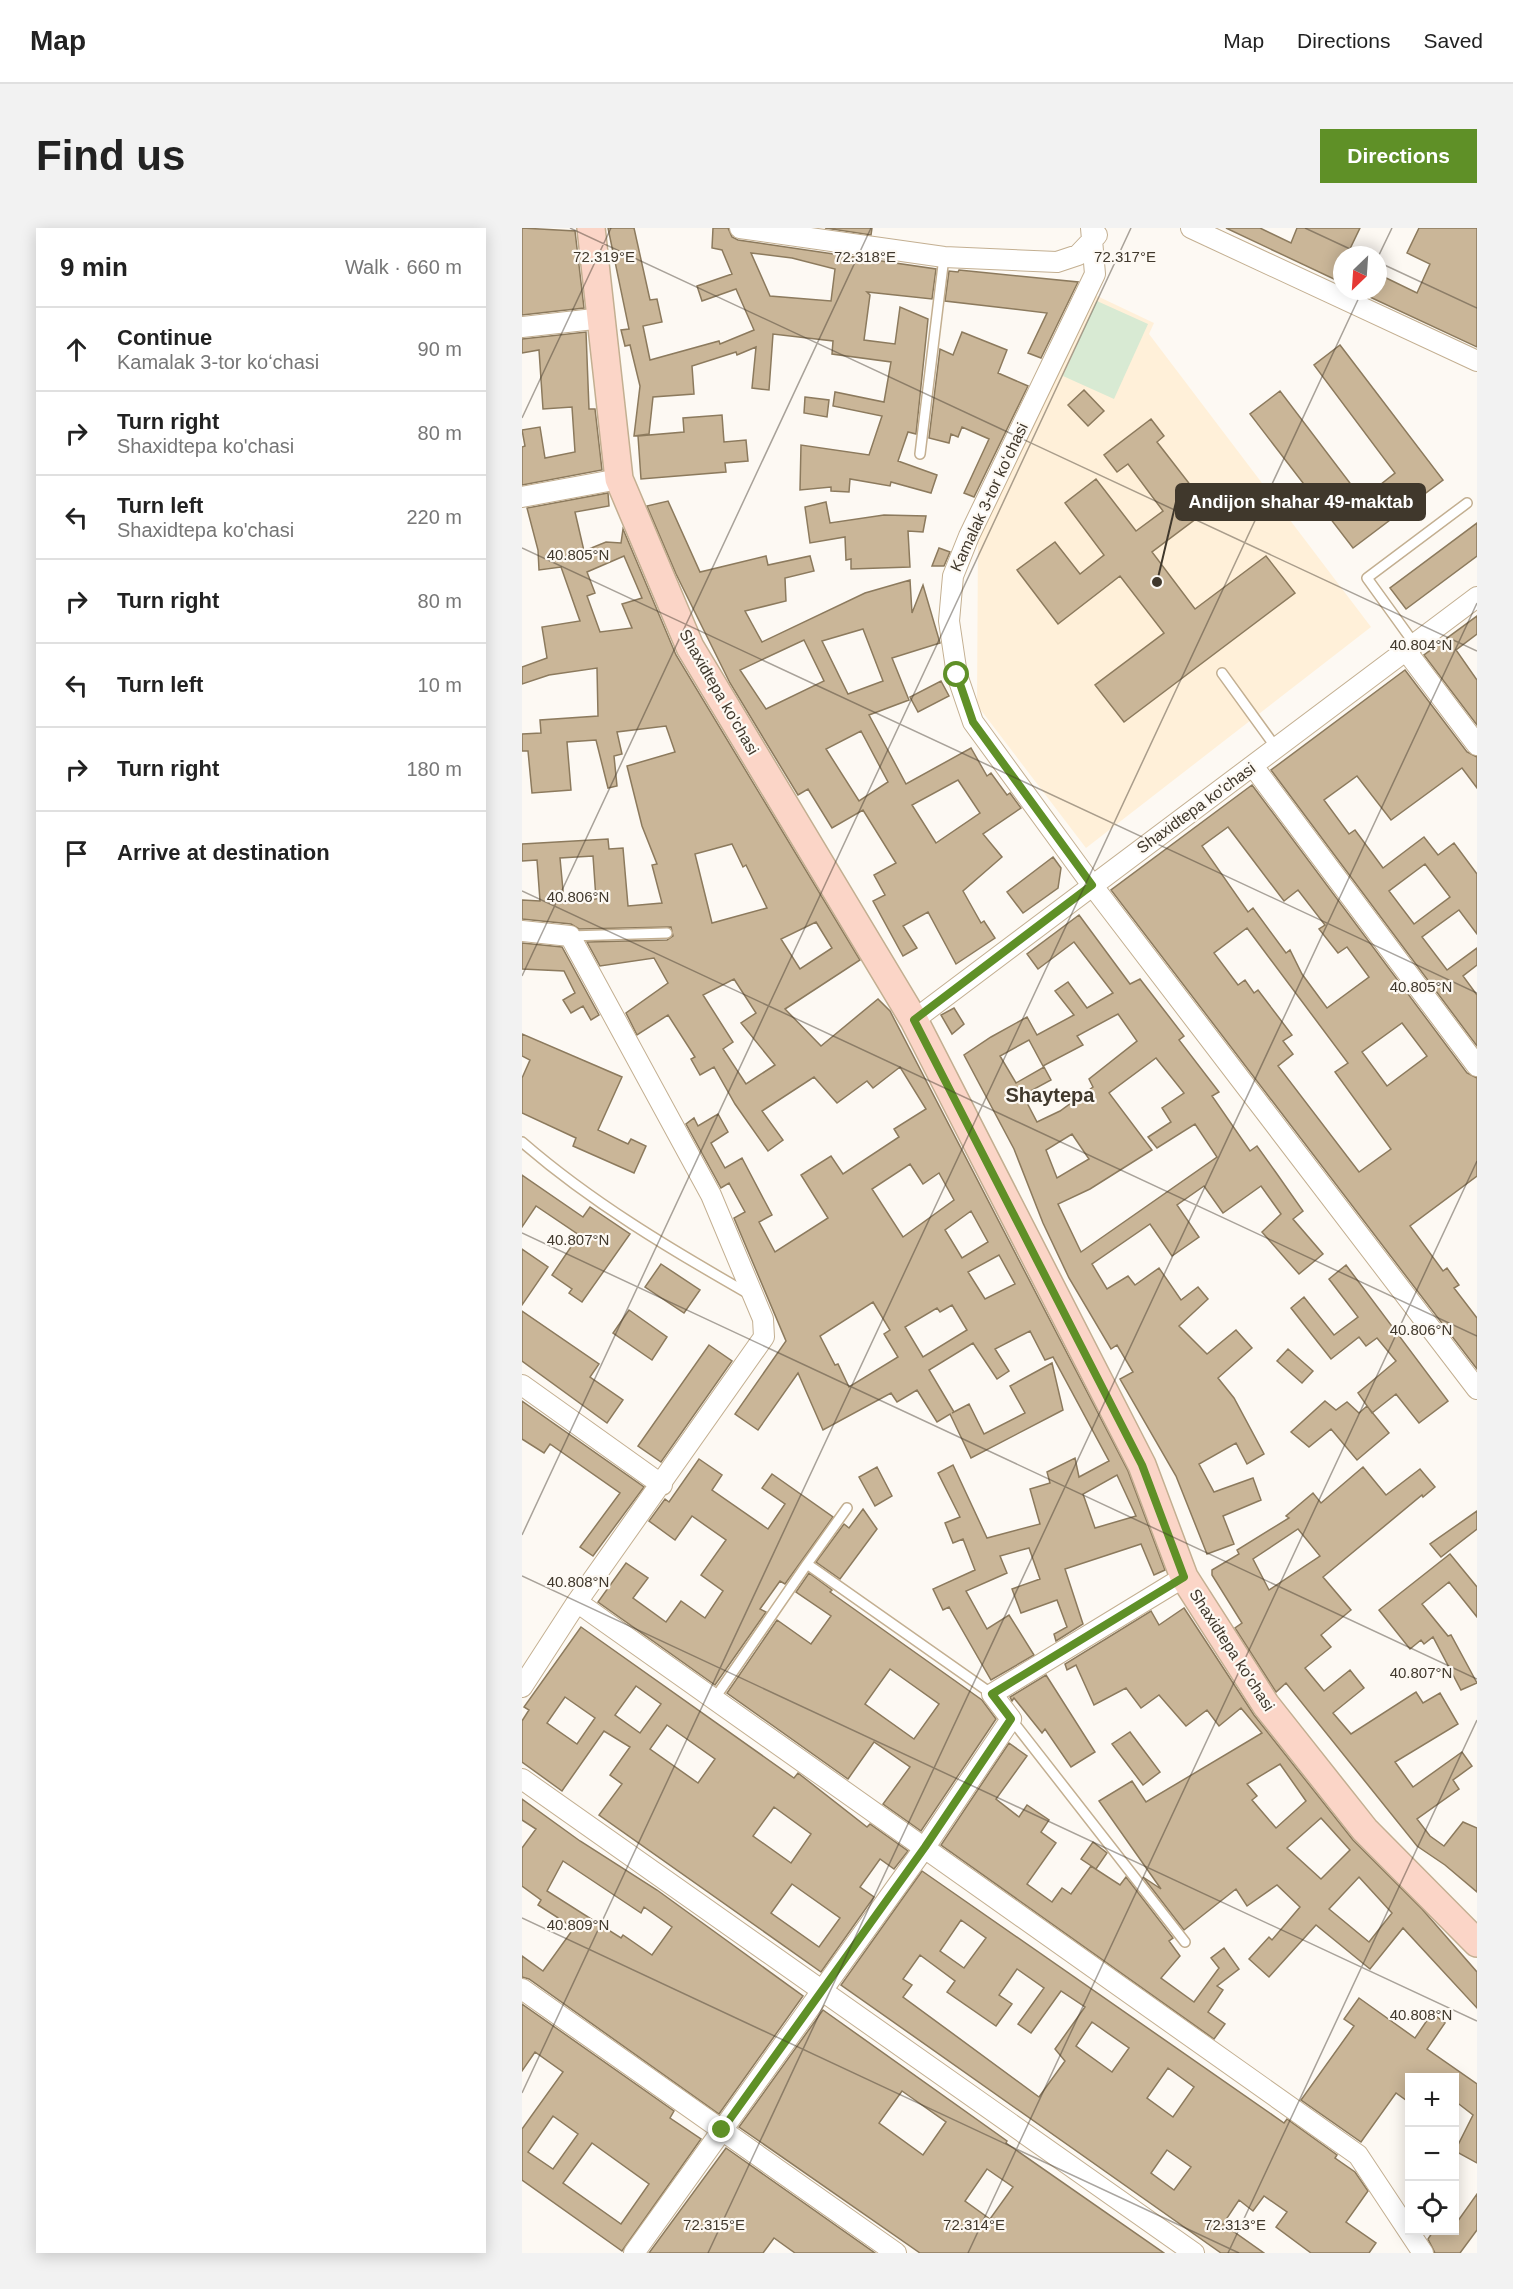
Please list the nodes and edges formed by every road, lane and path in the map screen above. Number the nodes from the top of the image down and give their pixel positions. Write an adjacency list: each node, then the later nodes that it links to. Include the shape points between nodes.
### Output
1 (591, 228): 6 (street, Shaxidtepa ko'chasi)
2 (740, 228): 5 (street)
3 (1191, 228): 8 (street)
4 (1095, 233): 5 (street, via 1078,255 1057,262); 19 (street, Kamalak 3-tor koʻchasi, via 1095,274 952,576 949,621 957,675 973,722)
5 (944, 257): 9 (lane)
6 (603, 318): 7 (street); 10 (street, Shaxidtepa ko'chasi)
7 (522, 327)
8 (1477, 361)
9 (920, 454)
10 (619, 479): 11 (street); 23 (street, Shaxidtepa ko'chasi, via 690,647)
11 (522, 497)
12 (1467, 503): 14 (lane, via 1367,578)
13 (1477, 597): 14 (street, Shaxidtepa ko'chasi)
14 (1411, 649): 16 (street); 17 (street, Shaxidtepa ko'chasi)
15 (1222, 674): 17 (lane)
16 (1477, 746)
17 (1277, 749): 18 (street, Shaxidtepa ko'chasi)
18 (1253, 766): 19 (street, Shaxidtepa ko'chasi); 24 (street)
19 (1092, 885): 23 (street, Shaxidtepa ko'chasi); 28 (street, Kamalak 3-tor koʻchasi)
20 (522, 931): 22 (street)
21 (667, 933): 22 (lane)
22 (570, 936): 26 (street, via 711,1196)
23 (914, 1020): 32 (street, Shaxidtepa ko'chasi, via 1142,1465)
24 (1477, 1066)
25 (522, 1142): 26 (lane, via 554,1170 675,1252)
26 (752, 1295): 29 (street, via 763,1319 764,1337)
27 (522, 1385): 29 (street)
28 (1477, 1389)
29 (662, 1485): 33 (street)
30 (848, 1508): 31 (lane)
31 (807, 1564): 35 (lane); 36 (lane)
32 (1184, 1577): 35 (street); 41 (street, Shaxidtepa ko'chasi, via 1266,1705 1365,1830)
33 (577, 1602): 34 (street); 36 (street)
34 (522, 1687)
35 (992, 1694): 37 (street)
36 (715, 1698): 39 (street)
37 (1011, 1719): 39 (street); 40 (lane)
38 (522, 1779): 43 (street)
39 (925, 1847): 43 (street); 48 (street, via 1358,2155)
40 (1185, 1942)
41 (1477, 1943)
42 (522, 1989): 44 (street)
43 (823, 1989): 44 (street); 47 (street)
44 (722, 2130): 45 (street); 46 (street)
45 (634, 2253)
46 (896, 2253)
47 (1194, 2253)
48 (1422, 2253)

